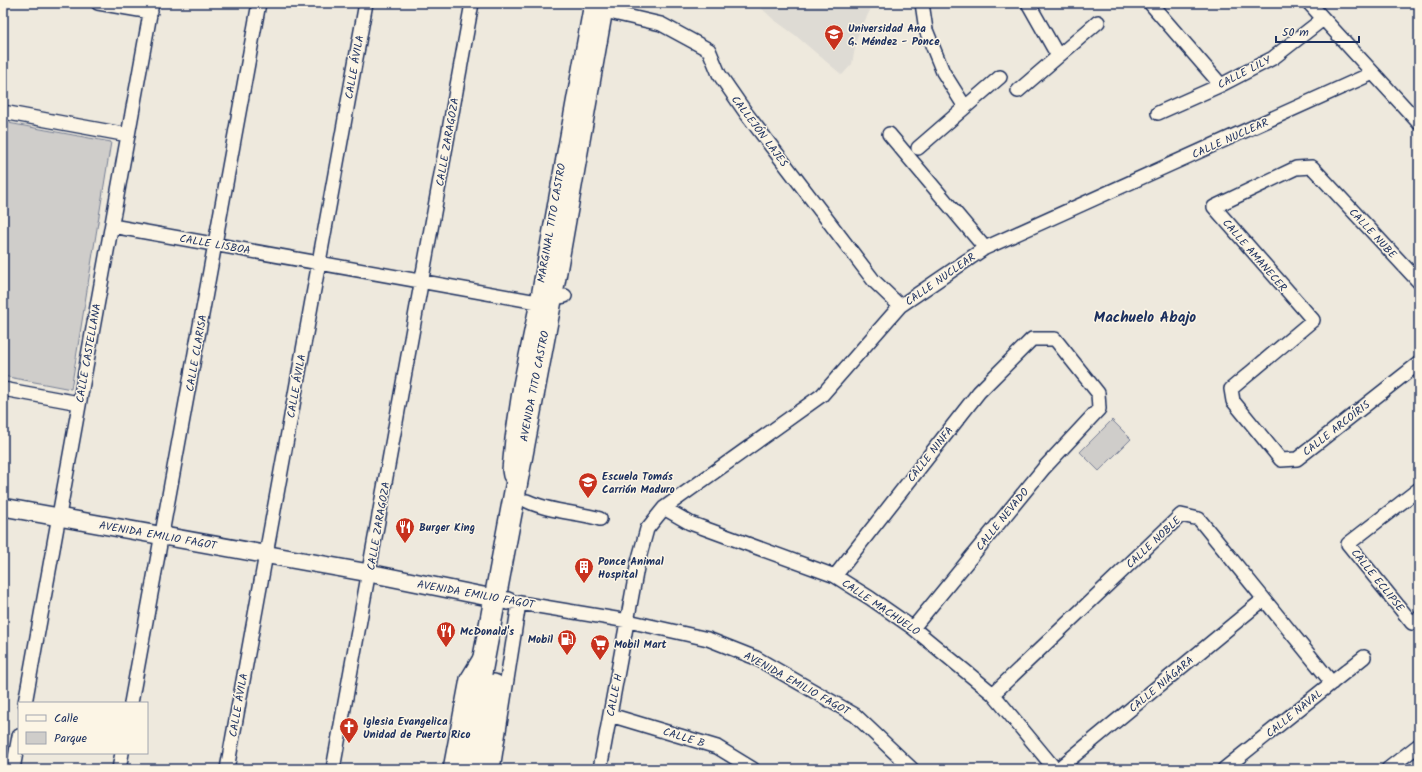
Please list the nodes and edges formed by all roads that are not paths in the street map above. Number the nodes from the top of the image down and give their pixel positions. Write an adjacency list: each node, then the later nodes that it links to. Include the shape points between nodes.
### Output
1 (98, 3): 10 (street)
2 (259, 3): 27 (street, CALLE CLARISA)
3 (366, 3): 29 (street, CALLE ÁVILA)
4 (472, 3): 30 (street, CALLE ZARAGOZA)
5 (922, 3): 18 (street, via 926,30 943,72)
6 (1028, 3): 13 (street)
7 (1150, 3): 16 (street)
8 (1309, 3): 11 (street)
9 (602, 7): 32 (main road, AVENIDA TITO CASTRO); 32 (street, MARGINAL TITO CASTRO); 33 (street, CALLEJÓN LAJES, via 660,24 709,50 718,74 746,113 874,281)
10 (151, 8): 23 (street, CALLE CASTELLANA)
11 (1324, 19): 14 (street); 16 (street, CALLE LILY, via 1273,58)
12 (1098, 22): 13 (street)
13 (1058, 56): 17 (street)
14 (1373, 73): 21 (street); 28 (street, CALLE NUCLEAR)
15 (1000, 77): 18 (street)
16 (1221, 85): 20 (street, CALLE LILY)
17 (1018, 91)
18 (965, 107): 24 (street)
19 (3, 112): 23 (street)
20 (1158, 113)
21 (1419, 123)
22 (889, 134): 28 (street)
23 (128, 135): 26 (street, CALLE CASTELLANA)
24 (918, 148)
25 (1327, 183): 31 (street, CALLE NUBE); 36 (street, CALLE AMANECER, via 1312,167 1296,168 1214,207 1312,320)
26 (112, 226): 27 (street, CALLE LISBOA); 37 (street, CALLE CASTELLANA)
27 (216, 244): 29 (street, CALLE LISBOA); 45 (street, CALLE CLARISA)
28 (985, 248): 33 (street, CALLE NUCLEAR)
29 (318, 263): 30 (street); 46 (street, CALLE ÁVILA)
30 (422, 282): 32 (street); 47 (street, CALLE ZARAGOZA)
31 (1419, 282)
32 (551, 299): 40 (main road, AVENIDA TITO CASTRO); 40 (street, MARGINAL TITO CASTRO, via 520,385 510,470)
33 (900, 306): 42 (street, CALLE NUCLEAR, via 822,395)
34 (1419, 363): 36 (street, CALLE ARCOÍRIS, via 1297,459 1281,460 1234,401)
35 (3, 389): 37 (street)
36 (1231, 389)
37 (79, 403): 43 (street, CALLE CASTELLANA)
38 (1094, 414): 48 (street, CALLE NINFA, via 1099,409 1098,393 1055,339 1032,339 979,392); 53 (street, CALLE NEVADO, via 1044,468)
39 (1419, 489): 51 (street, CALLE ECLIPSE, via 1348,544 1412,623)
40 (520, 500): 44 (street); 50 (main road, AVENIDA TITO CASTRO)
41 (3, 507): 43 (street, AVENIDA EMILIO FAGOT)
42 (664, 508): 48 (street, CALLE MACHUELO, via 690,523); 52 (street, CALLE NUCLEAR, via 647,529 638,562)
43 (59, 517): 45 (street, AVENIDA EMILIO FAGOT); 58 (street, CALLE CASTELLANA)
44 (600, 519)
45 (162, 536): 46 (street, AVENIDA EMILIO FAGOT); 59 (street, CALLE CLARISA)
46 (266, 554): 47 (street, AVENIDA EMILIO FAGOT); 66 (street, CALLE ÁVILA)
47 (369, 573): 50 (street, AVENIDA EMILIO FAGOT); 67 (street, CALLE ZARAGOZA)
48 (835, 576): 53 (street, CALLE MACHUELO)
49 (1264, 599): 56 (street, CALLE NOBLE); 57 (street, CALLE NOBLE, via 1200,519 1181,515); 75 (street, CALLE NIÁGARA)
50 (507, 601): 52 (street, AVENIDA EMILIO FAGOT); 54 (main road, AVENIDA TITO CASTRO); 70 (main road, AVENIDA TITO CASTRO); 71 (street)
51 (1419, 618)
52 (628, 621): 60 (street, CALLE H); 74 (street, AVENIDA EMILIO FAGOT, via 708,639 756,658 855,715)
53 (913, 628): 57 (street, CALLE MACHUELO)
54 (485, 650): 68 (street, via 467,679); 69 (main road, AVENIDA TITO CASTRO)
55 (1364, 657): 56 (street, CALLE NAVAL)
56 (1332, 683): 76 (street, CALLE NAVAL)
57 (993, 694): 75 (street, CALLE MACHUELO)
58 (25, 702)
59 (131, 702)
60 (610, 715): 72 (street, CALLE H); 73 (street, CALLE B, via 717,747)
61 (18, 742): 64 (street)
62 (1419, 745): 77 (street)
63 (122, 754): 65 (street)
64 (13, 769)
65 (119, 769)
66 (227, 769)
67 (333, 769)
68 (450, 769)
69 (463, 769)
70 (479, 769)
71 (493, 769)
72 (600, 769)
73 (753, 769)
74 (912, 769)
75 (1056, 769)
76 (1224, 769)
77 (1388, 769)

